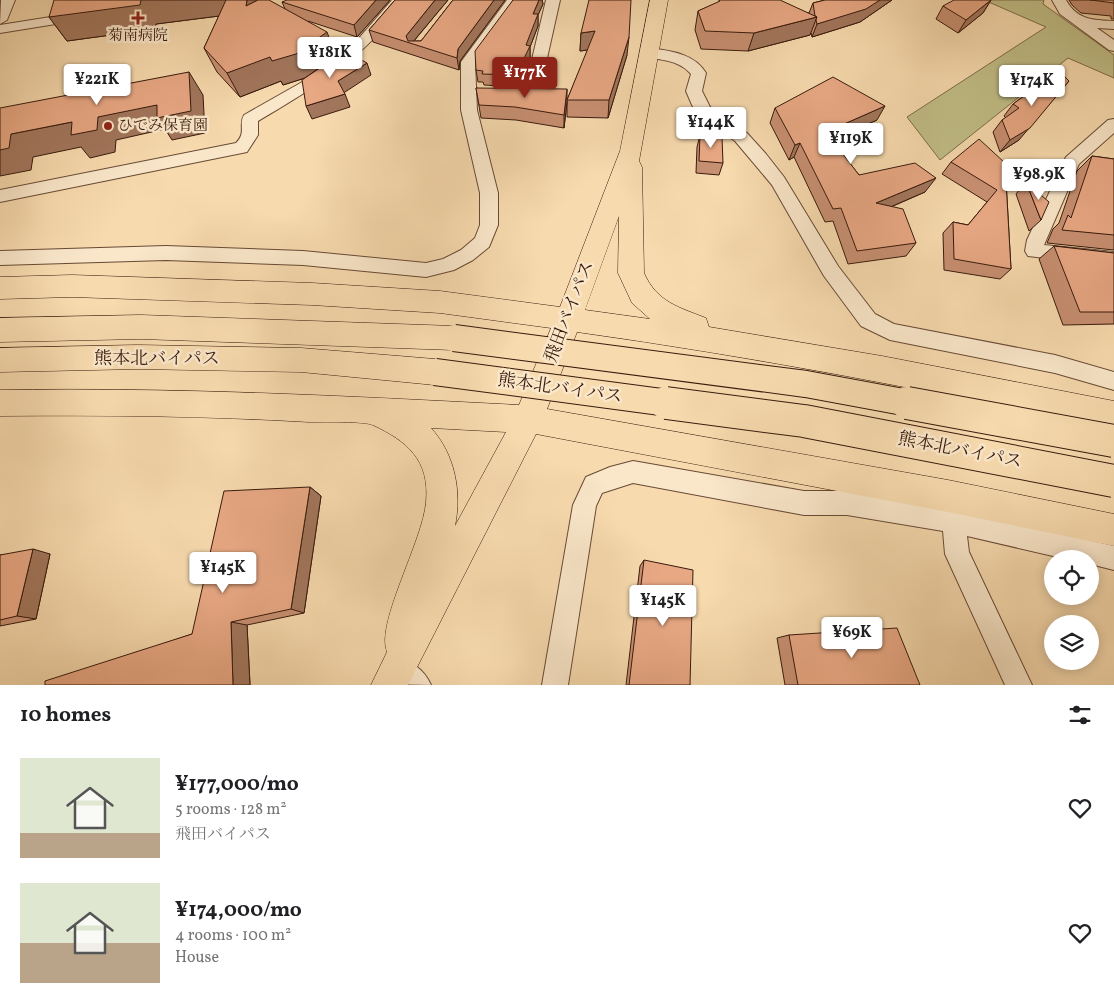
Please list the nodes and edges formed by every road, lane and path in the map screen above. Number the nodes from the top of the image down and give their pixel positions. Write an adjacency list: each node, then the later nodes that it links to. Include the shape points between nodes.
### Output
1 (8, 0): 7 (street)
2 (399, 0): 19 (street, via 358,48 316,80 250,119 253,130 249,141 241,148)
3 (514, 0): 14 (street, via 468,62)
4 (553, 0): 14 (street, via 531,94)
5 (659, 0): 13 (highway, 飛田バイパス)
6 (1059, 0): 9 (street, via 1066,12)
7 (0, 20)
8 (57, 20): 11 (street)
9 (1080, 23): 10 (street); 12 (street)
10 (1114, 25)
11 (0, 28)
12 (1114, 47)
13 (649, 52): 16 (highway, 飛田バイパス); 27 (street, via 692,64 699,73 694,91 697,101 704,111 741,137 778,180 832,272 868,320 890,332 1055,364)
14 (480, 92): 20 (street, via 469,110 489,192 489,225 483,242 468,255 447,265 426,270 303,258 166,253)
15 (1114, 124): 17 (street)
16 (631, 151): 23 (highway, 飛田バイパス); 26 (highway, via 632,273 641,295 661,312 691,325 775,340)
17 (1072, 161): 18 (street); 21 (street, via 1034,251)
18 (1097, 164)
19 (0, 196)
20 (0, 258)
21 (1114, 259)
22 (0, 288): 23 (highway, via 72,286 312,294 440,302)
23 (568, 320): 26 (highway, via 684,334); 31 (highway, 飛田バイパス)
24 (0, 330): 32 (highway, 熊本北バイパス, bridge, via 140,327 454,338 806,384)
25 (0, 360): 33 (highway, 熊本北バイパス, bridge, via 138,357 301,360 435,372 804,421)
26 (882, 369): 30 (highway)
27 (1114, 381)
28 (0, 403): 29 (highway)
29 (366, 411): 31 (highway); 37 (highway, via 413,429 439,468 444,493 443,515 408,608)
30 (1114, 415)
31 (528, 419): 34 (highway); 37 (highway, 飛田バイパス)
32 (1114, 441)
33 (1114, 481)
34 (951, 508): 35 (highway); 36 (street); 38 (street, via 804,503 633,472 594,485 585,505); 39 (street, via 957,554)
35 (1114, 530)
36 (1114, 558)
37 (400, 681)
38 (555, 685)
39 (1019, 685)

